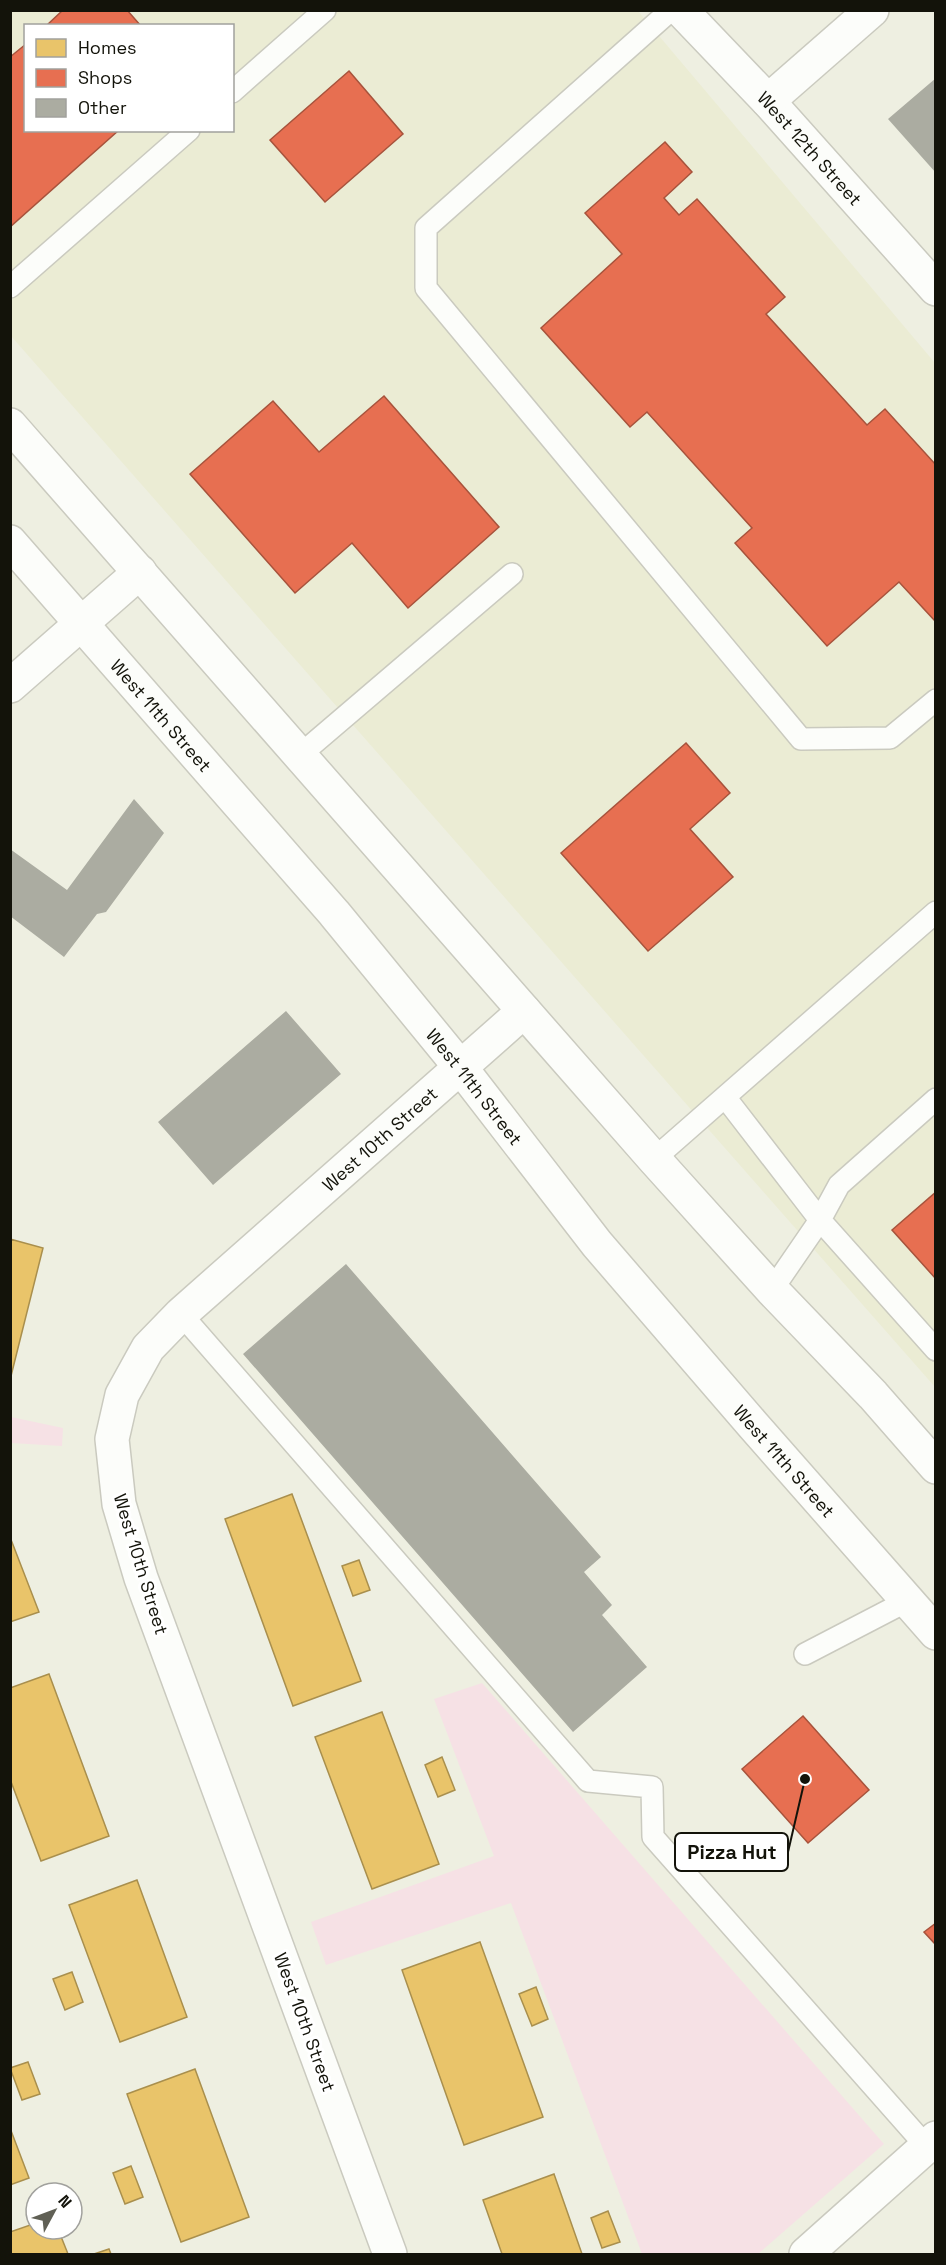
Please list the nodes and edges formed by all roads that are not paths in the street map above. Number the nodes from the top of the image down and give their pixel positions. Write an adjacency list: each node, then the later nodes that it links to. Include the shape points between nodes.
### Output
1 (325, 10): 5 (lane)
2 (670, 10): 16 (lane, via 426,228 426,288 801,739 890,738)
3 (681, 10): 6 (main road, West 12th Street)
4 (872, 10): 6 (main road)
5 (234, 90)
6 (768, 101): 9 (main road, West 12th Street)
7 (187, 132): 8 (lane)
8 (10, 287)
9 (936, 290)
10 (10, 425): 12 (main road)
11 (10, 542): 14 (main road, West 11th Street)
12 (140, 572): 14 (main road); 17 (main road)
13 (512, 574): 17 (lane)
14 (82, 622): 15 (main road); 20 (main road, West 11th Street, via 334,913)
15 (10, 686)
16 (936, 700)
17 (300, 755): 19 (main road)
18 (936, 912): 21 (lane)
19 (524, 1011): 20 (main road, West 10th Street); 23 (main road)
20 (460, 1068): 26 (main road, West 10th Street); 29 (main road, West 11th Street, via 597,1244)
21 (725, 1097): 23 (lane); 24 (lane)
22 (936, 1099): 24 (lane, via 839,1185)
23 (654, 1159): 25 (main road)
24 (820, 1220): 25 (lane); 27 (lane)
25 (772, 1290): 28 (main road)
26 (182, 1314): 32 (lane, via 588,1780 652,1787 653,1837); 33 (main road, West 10th Street, via 148,1348 122,1395 112,1439 119,1504 141,1578)
27 (936, 1350)
28 (936, 1467)
29 (907, 1601): 30 (main road, West 11th Street); 31 (lane)
30 (936, 1633)
31 (805, 1654)
32 (931, 2142): 34 (main road)
33 (390, 2254)
34 (806, 2254)

